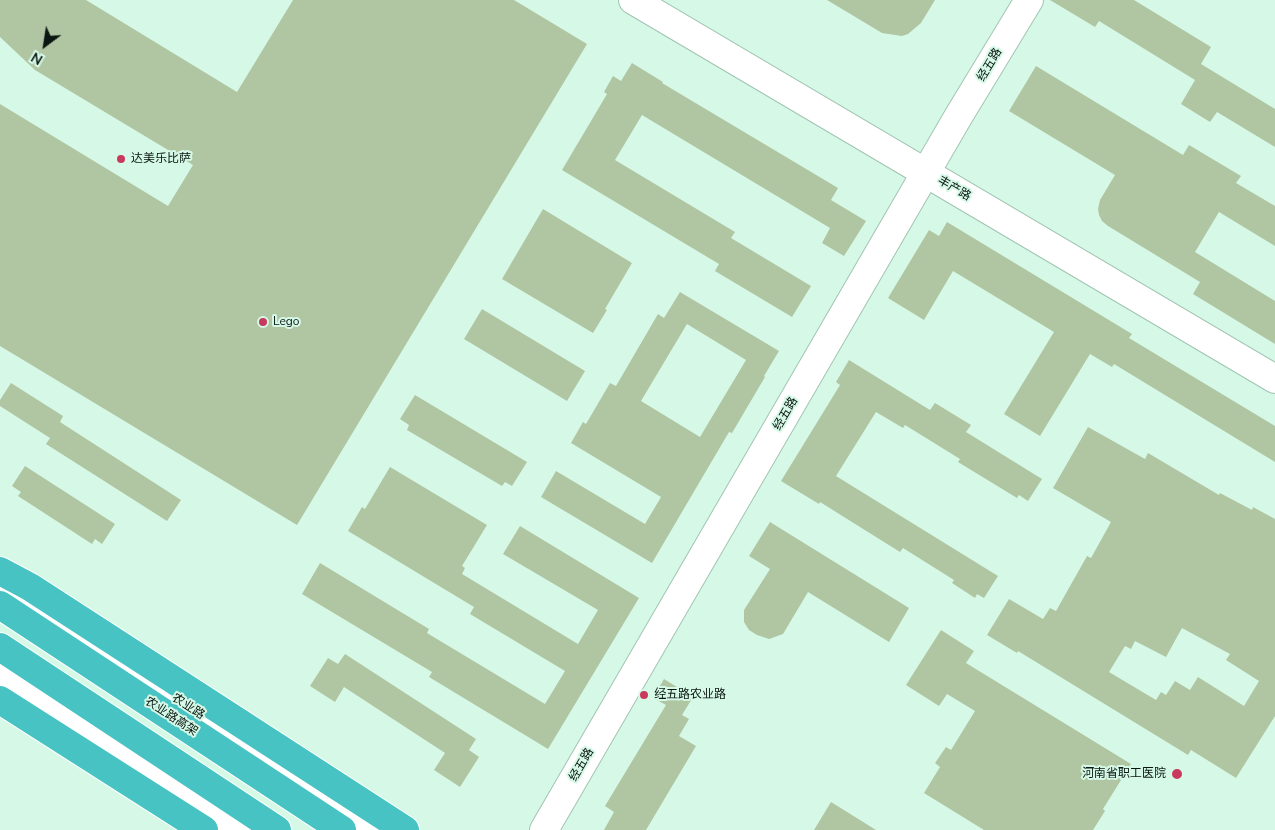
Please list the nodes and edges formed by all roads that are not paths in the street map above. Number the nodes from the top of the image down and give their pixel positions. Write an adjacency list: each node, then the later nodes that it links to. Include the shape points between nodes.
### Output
1 (633, 0): 3 (street, 丰产路)
2 (1029, 0): 3 (street, 经五路)
3 (926, 173): 4 (street, 丰产路); 17 (street, 经五路)
4 (1275, 379)
5 (0, 571): 16 (highway, via 30,587)
6 (0, 584): 15 (street, 农业路)
7 (0, 605): 14 (highway, 农业路高架)
8 (0, 647): 13 (highway)
9 (0, 673): 12 (street)
10 (0, 700): 11 (highway)
11 (204, 830)
12 (235, 830)
13 (277, 830)
14 (342, 830)
15 (377, 830)
16 (406, 830)
17 (544, 830)

